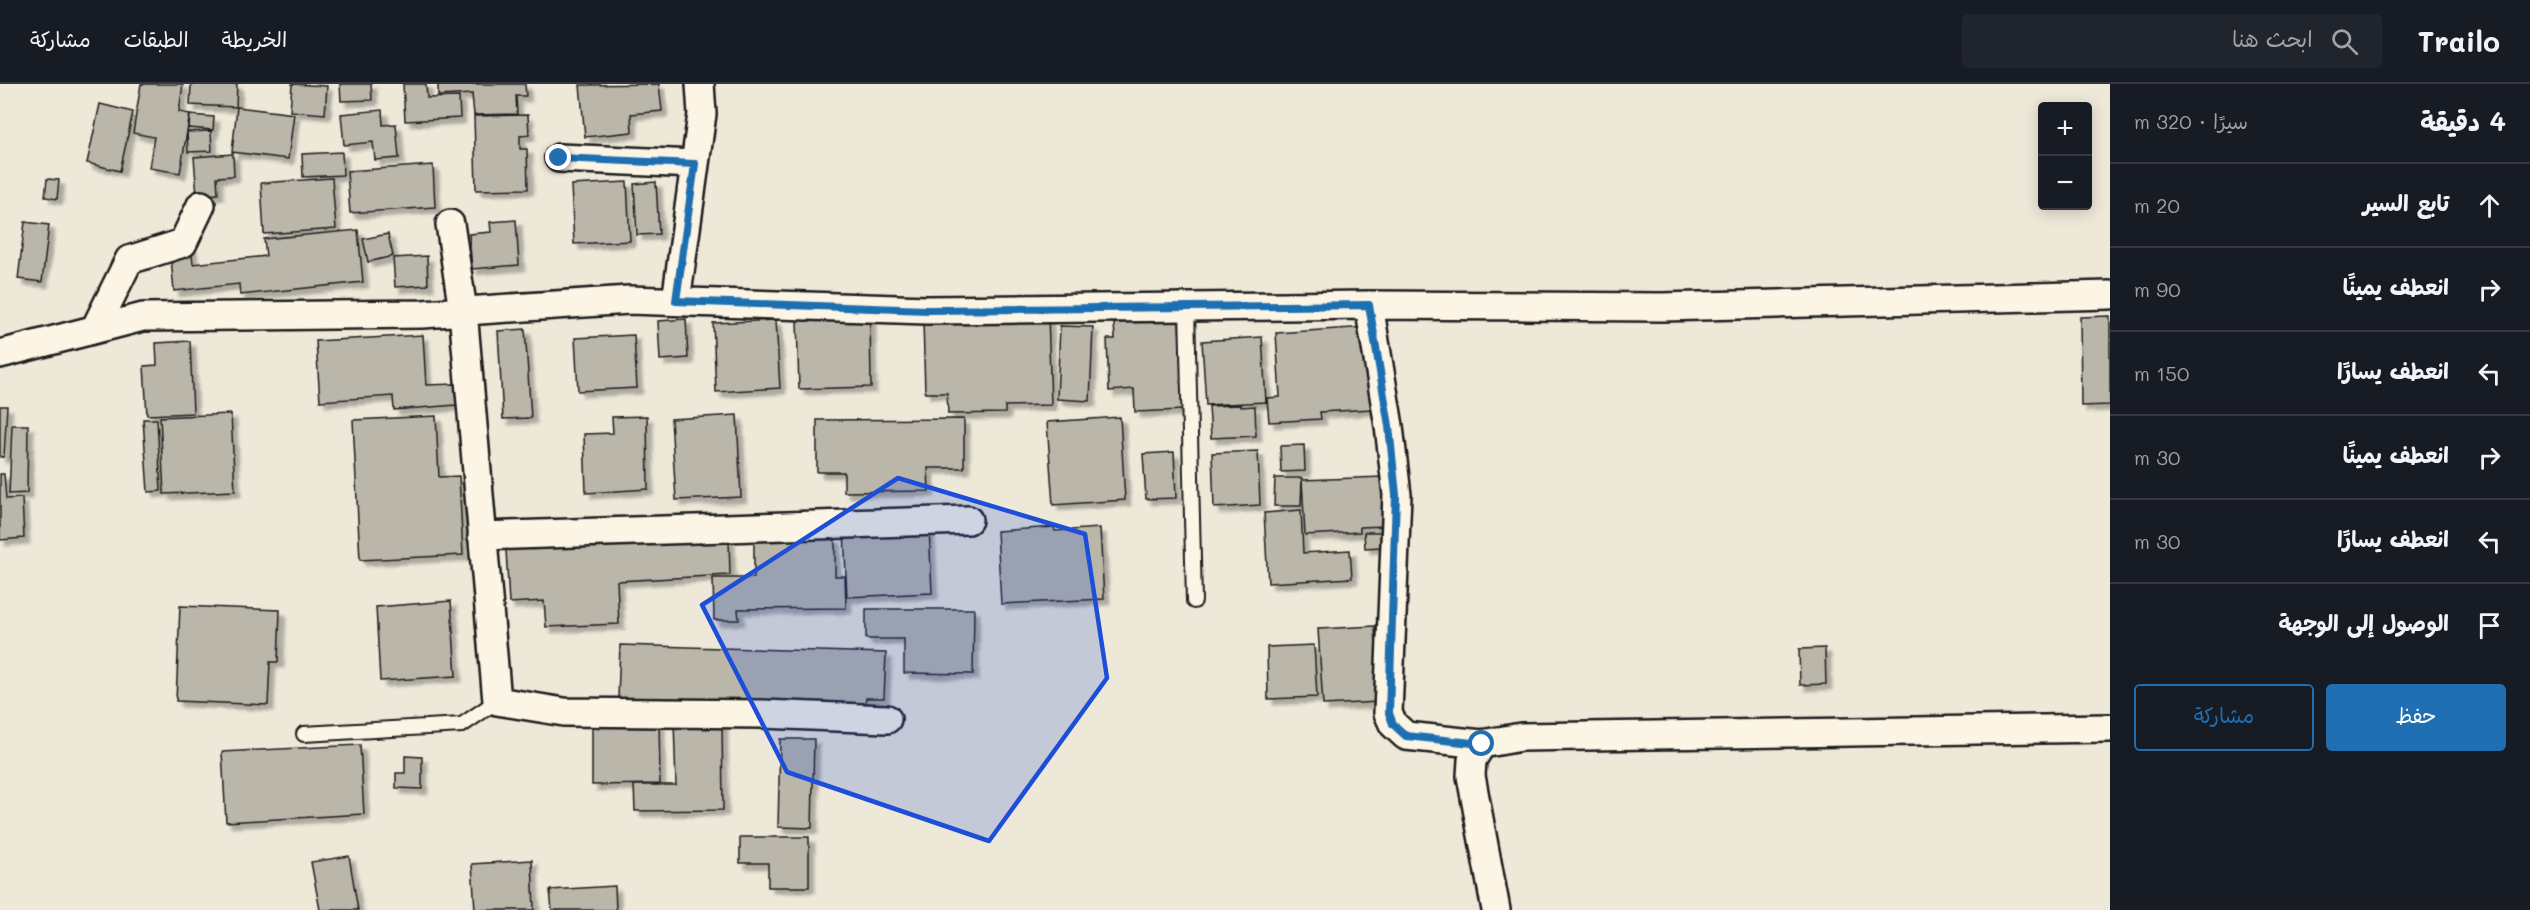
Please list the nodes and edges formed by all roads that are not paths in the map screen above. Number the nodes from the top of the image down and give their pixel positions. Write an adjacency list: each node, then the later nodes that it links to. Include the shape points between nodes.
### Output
1 (700, 84): 3 (street, via 702,114)
2 (559, 158): 3 (street)
3 (695, 164): 7 (street)
4 (201, 205): 11 (street, via 183,243 129,260)
5 (450, 224): 10 (street)
6 (2110, 295): 8 (street, via 1662,307)
7 (676, 301): 9 (street, via 927,310); 10 (street, via 628,300)
8 (1369, 305): 9 (street); 20 (street, via 1396,495 1389,713 1393,724 1406,736)
9 (1187, 308): 15 (lane)
10 (463, 311): 11 (street, via 143,317); 14 (street)
11 (95, 329): 12 (street)
12 (0, 354)
13 (968, 520): 14 (street)
14 (482, 536): 16 (street)
15 (1194, 601)
16 (497, 700): 17 (street, via 564,712); 19 (lane, via 462,725)
17 (887, 719)
18 (2110, 728): 20 (street, via 1521,737)
19 (304, 734)
20 (1482, 744): 21 (street, via 1472,760 1471,776)
21 (1496, 910)

